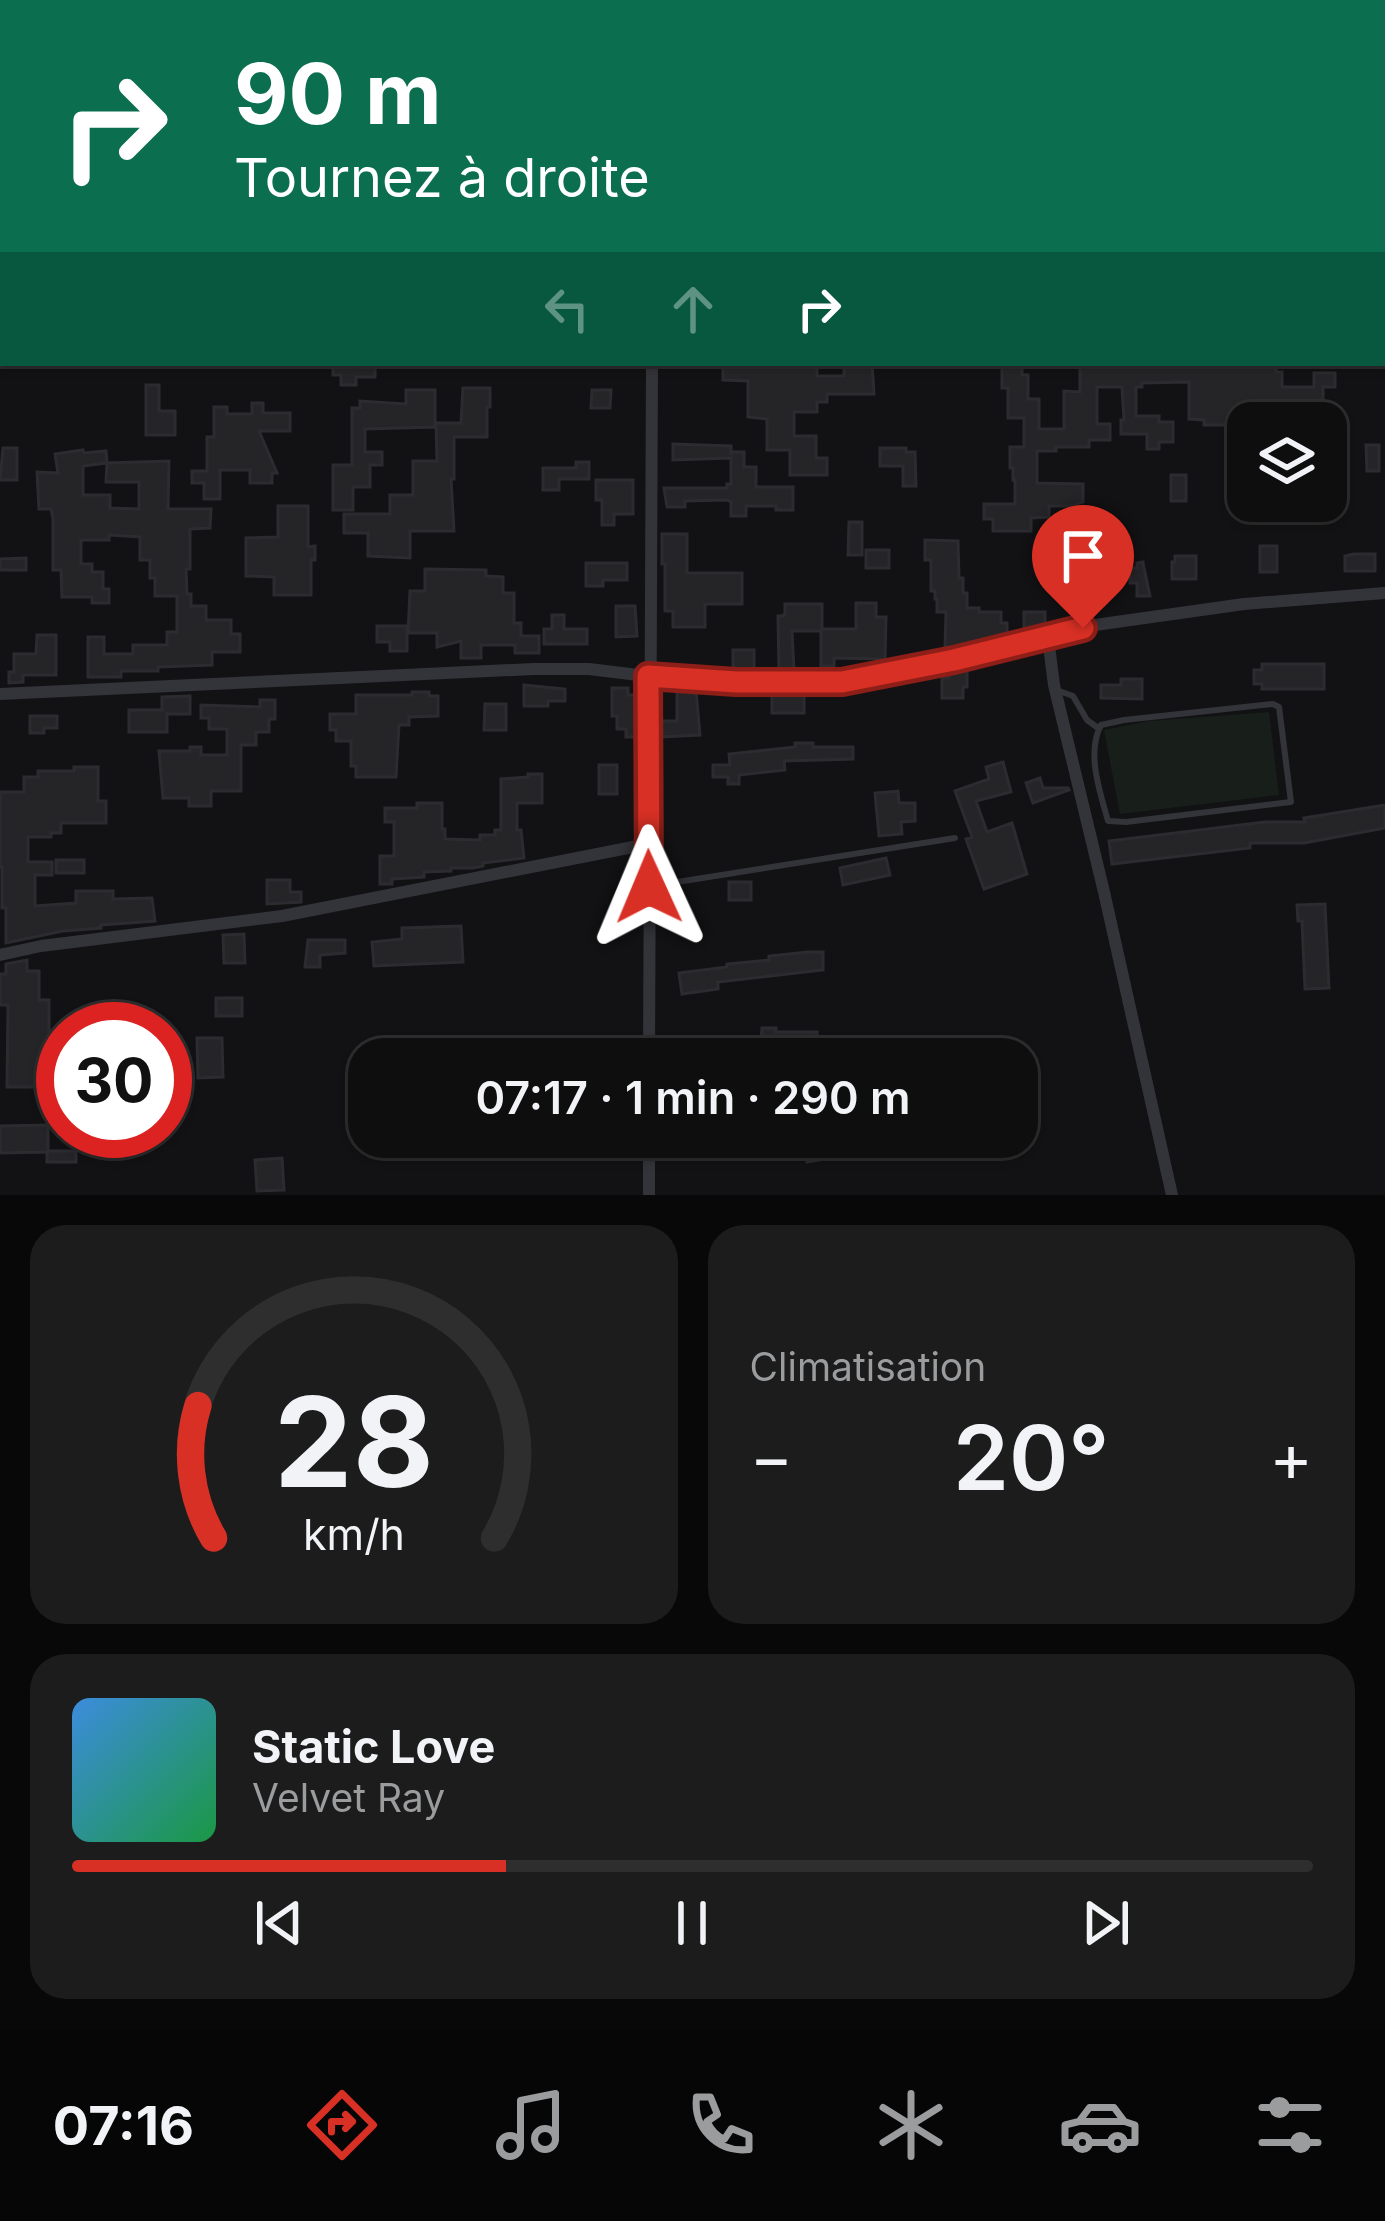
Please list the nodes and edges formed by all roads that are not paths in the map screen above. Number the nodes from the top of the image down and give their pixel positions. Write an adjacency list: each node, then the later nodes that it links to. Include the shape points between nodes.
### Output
1 (652, 366): 4 (street)
2 (1385, 593): 3 (street, via 1215,607)
3 (1048, 638): 4 (street, via 842,682); 5 (street)
4 (648, 676): 6 (street, via 468,670); 9 (street)
5 (1055, 691): 7 (lane, via 1073,696); 15 (street)
6 (0, 694)
7 (1098, 728): 7 (lane, via 1277,704 1292,801 1108,821 1094,757)
8 (955, 838): 10 (lane)
9 (648, 844): 10 (street); 11 (street, via 282,916)
10 (649, 887): 12 (street)
11 (0, 955)
12 (649, 1038)
13 (649, 1158): 14 (street)
14 (649, 1195)
15 (1172, 1195)

